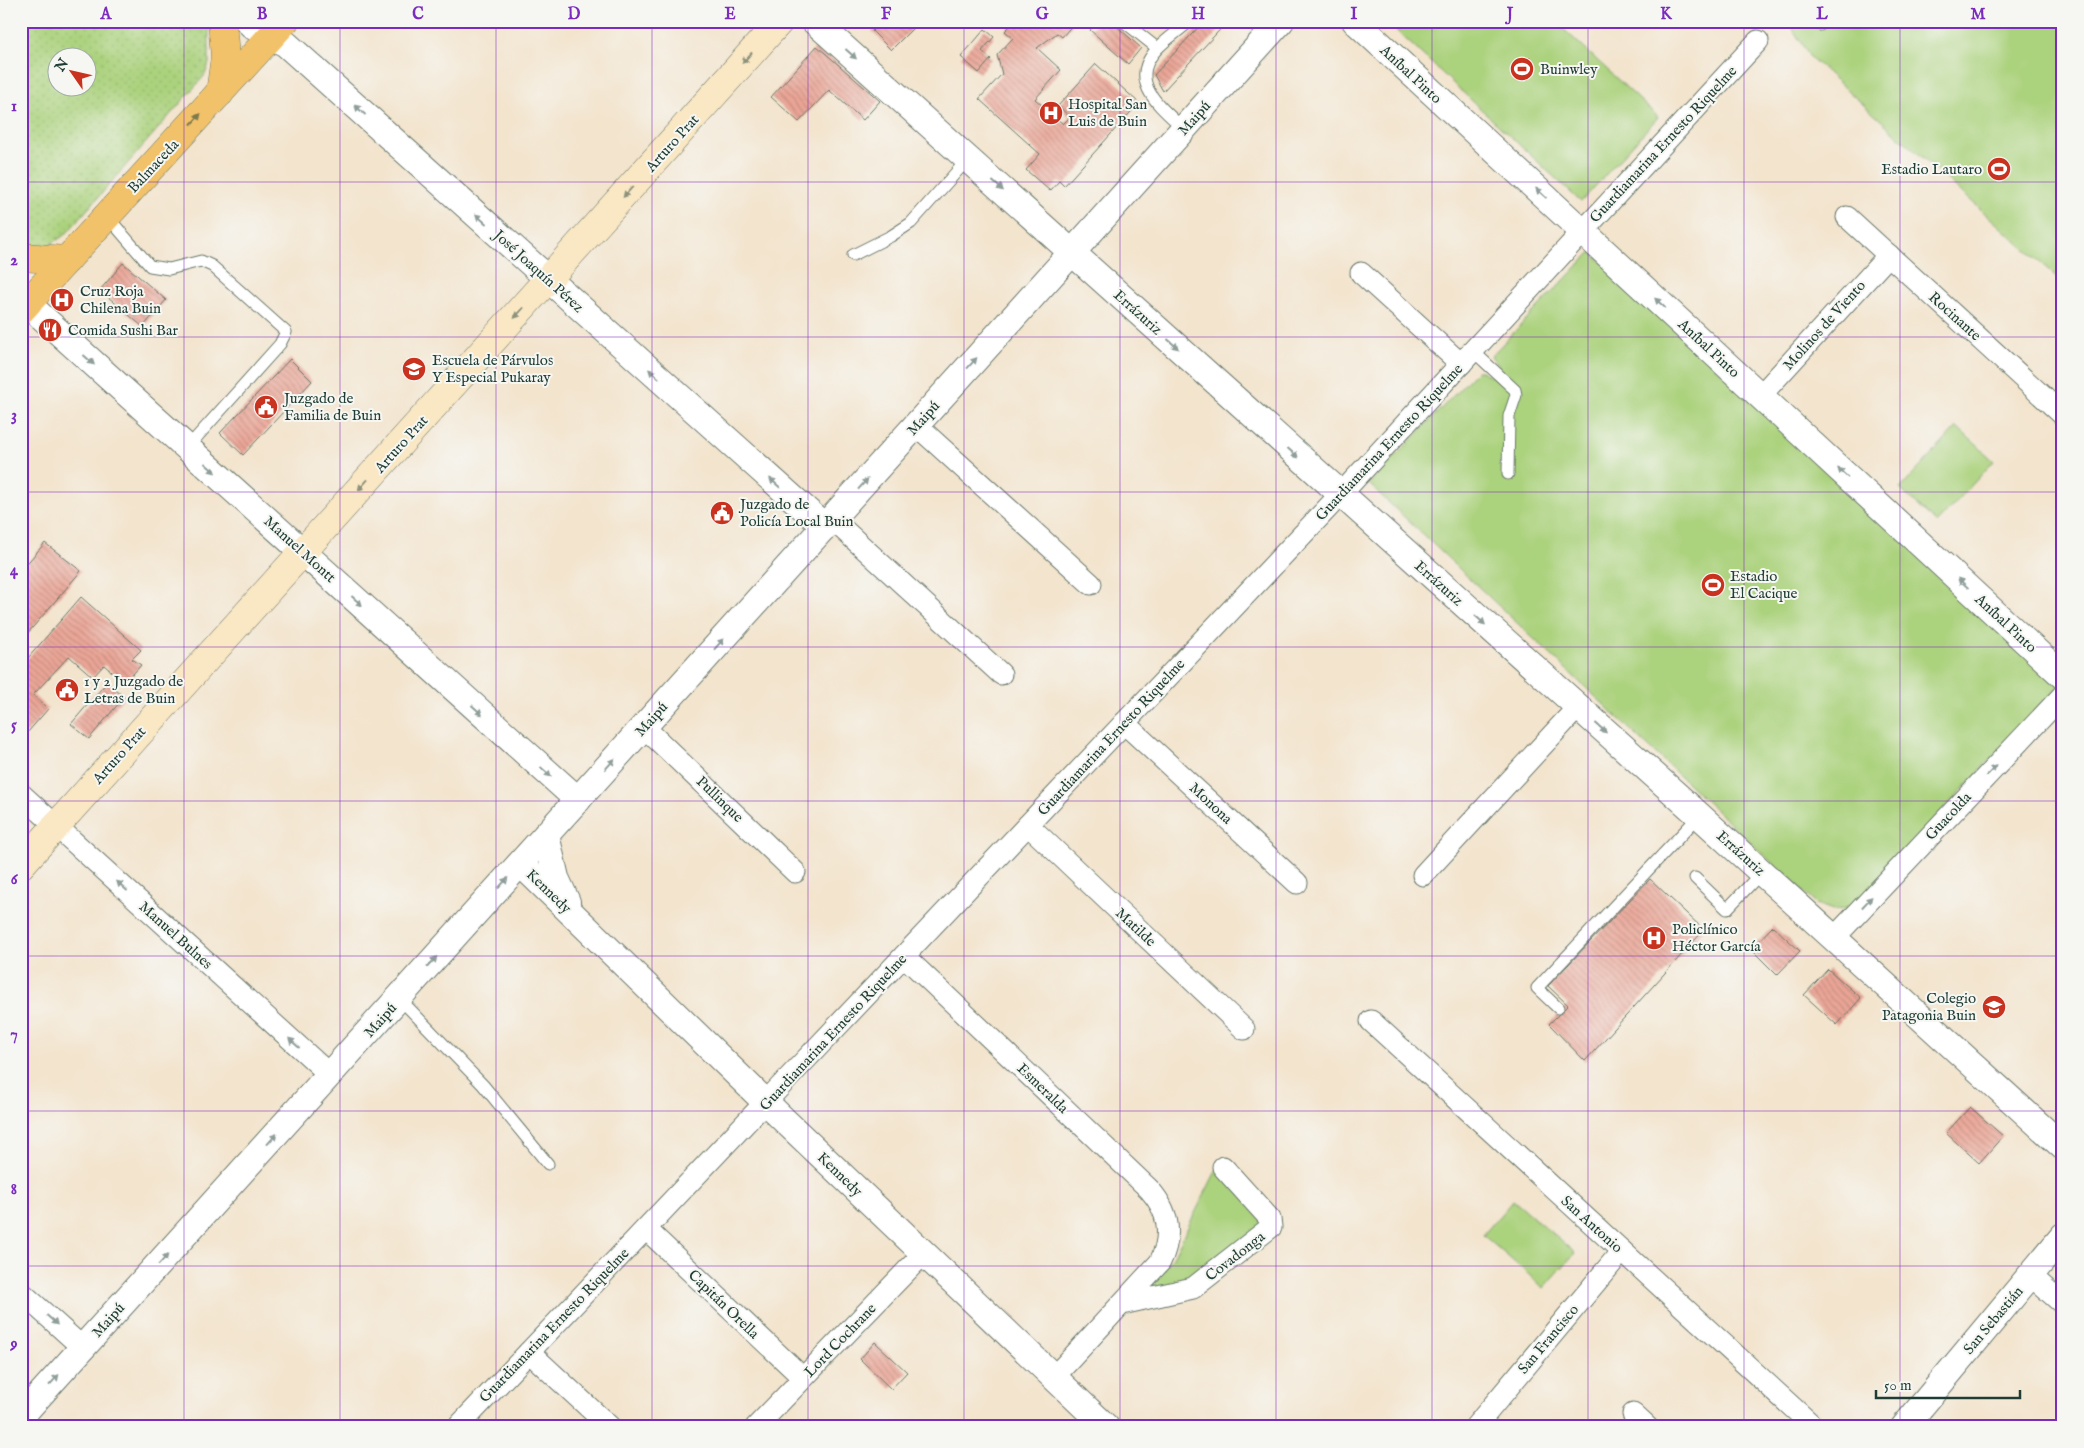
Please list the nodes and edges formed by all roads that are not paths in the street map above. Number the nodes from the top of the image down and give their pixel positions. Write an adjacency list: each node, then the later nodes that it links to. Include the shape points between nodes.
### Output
1 (222, 21): 12 (main road, via 225,57)
2 (248, 21): 9 (street, José Joaquín Pérez)
3 (780, 21): 24 (main road, Arturo Prat, one-way to 24)
4 (814, 21): 14 (street, Errázuriz, one-way to 14)
5 (1123, 21): 11 (lane)
6 (1190, 21): 11 (lane)
7 (1281, 21): 13 (street, Maipú)
8 (1355, 21): 17 (street, Aníbal Pinto, one-way to 8)
9 (278, 29): 12 (main road, Balmaceda); 24 (street, José Joaquín Pérez, one-way to 9, via 286,44)
10 (1758, 41): 17 (street, Guardiamarina Ernesto Riquelme)
11 (1157, 48): 13 (lane, via 1147,64 1146,85 1158,104)
12 (220, 93): 15 (main road, Balmaceda, one-way to 12)
13 (1184, 129): 18 (street, Maipú)
14 (968, 159): 18 (street, Errázuriz, one-way to 18); 19 (lane, via 911,223)
15 (107, 216): 22 (main road, Balmaceda); 30 (lane, via 150,266 161,269 202,261 207,263 286,332 280,344)
16 (1847, 217): 20 (street, Rocinante)
17 (1583, 232): 26 (street, Guardiamarina Ernesto Riquelme); 27 (street, Aníbal Pinto, one-way to 17)
18 (1072, 252): 29 (street, Maipú, one-way to 18); 32 (street, Errázuriz, one-way to 32)
19 (853, 255)
20 (1889, 255): 27 (street, Molinos de Viento); 28 (street, Rocinante)
21 (21, 257): 22 (main road)
22 (68, 260): 25 (main road, Balmaceda)
23 (1361, 273): 26 (street)
24 (549, 280): 33 (street, José Joaquín Pérez, one-way to 24); 34 (main road, Arturo Prat, one-way to 34)
25 (23, 304): 30 (street, Manuel Montt, one-way to 30)
26 (1467, 357): 31 (lane, via 1515,390 1509,416); 32 (street, Guardiamarina Ernesto Riquelme)
27 (1760, 396): 36 (street, Aníbal Pinto, one-way to 27)
28 (2063, 414)
29 (916, 425): 33 (street, Maipú, one-way to 29); 35 (street)
30 (187, 448): 34 (street, Manuel Montt, one-way to 34)
31 (1508, 474)
32 (1340, 495): 39 (street, Errázuriz, one-way to 39); 40 (street, Guardiamarina Ernesto Riquelme)
33 (828, 523): 37 (street); 41 (street, Maipú, one-way to 33)
34 (303, 552): 43 (street, Manuel Montt, one-way to 43); 45 (main road, Arturo Prat)
35 (1091, 584)
36 (2060, 668)
37 (1001, 674)
38 (2063, 695): 56 (street, Guacolda, one-way to 38)
39 (1578, 707): 44 (street, Errázuriz, one-way to 44); 52 (street)
40 (1124, 724): 46 (street, Guardiamarina Ernesto Riquelme); 54 (street, Monona)
41 (644, 727): 43 (street, Maipú, one-way to 41); 50 (street, Pullinque)
42 (21, 794): 45 (street, Manuel Bulnes)
43 (578, 800): 47 (street, Maipú)
44 (1699, 816): 51 (street, Errázuriz); 59 (lane, via 1537,988)
45 (56, 825): 49 (main road, Arturo Prat); 62 (street, Manuel Bulnes, one-way to 45)
46 (1028, 825): 57 (street, Guardiamarina Ernesto Riquelme); 61 (street, Matilde)
47 (546, 835): 48 (street, Maipú); 55 (street, Kennedy, via 556,878)
48 (521, 864): 55 (street, Kennedy); 58 (street, Maipú, one-way to 48)
49 (21, 865)
50 (795, 872)
51 (1762, 872): 53 (lane, via 1727,909); 56 (street, Errázuriz)
52 (1423, 875)
53 (1695, 878)
54 (1297, 883)
55 (577, 918): 63 (street, Kennedy)
56 (1834, 938): 64 (street, Errázuriz)
57 (904, 956): 63 (street, Guardiamarina Ernesto Riquelme); 73 (street, Esmeralda, via 1149,1189 1163,1207 1169,1228 1167,1246 1160,1262)
58 (399, 998): 62 (street, Maipú); 65 (lane, via 482,1085)
59 (1558, 1008)
60 (1371, 1021): 69 (street, San Antonio)
61 (1244, 1029)
62 (330, 1075): 75 (street, Maipú, one-way to 62)
63 (766, 1102): 67 (street, Guardiamarina Ernesto Riquelme); 70 (street, Kennedy)
64 (2063, 1146)
65 (548, 1164)
66 (1223, 1167): 73 (street, Covadonga, via 1270,1219 1271,1227 1193,1288)
67 (646, 1229): 76 (street, Guardiamarina Ernesto Riquelme); 78 (street, Capitán Orella)
68 (2063, 1236): 71 (street, San Sebastián)
69 (1622, 1251): 84 (street, San Francisco); 85 (street, San Antonio)
70 (924, 1253): 77 (street, Kennedy); 78 (street, Lord Cochrane)
71 (2030, 1275): 74 (street); 86 (street, San Sebastián)
72 (21, 1292): 75 (street, one-way to 75)
73 (1122, 1304): 77 (street)
74 (2063, 1304)
75 (83, 1348): 79 (street, Maipú, one-way to 75)
76 (529, 1352): 80 (street, Guardiamarina Ernesto Riquelme); 81 (street)
77 (1054, 1376): 83 (street, Kennedy)
78 (803, 1378): 82 (street, Lord Cochrane)
79 (21, 1416)
80 (458, 1427)
81 (610, 1427)
82 (756, 1427)
83 (1106, 1427)
84 (1475, 1427)
85 (1814, 1427)
86 (1904, 1427)

